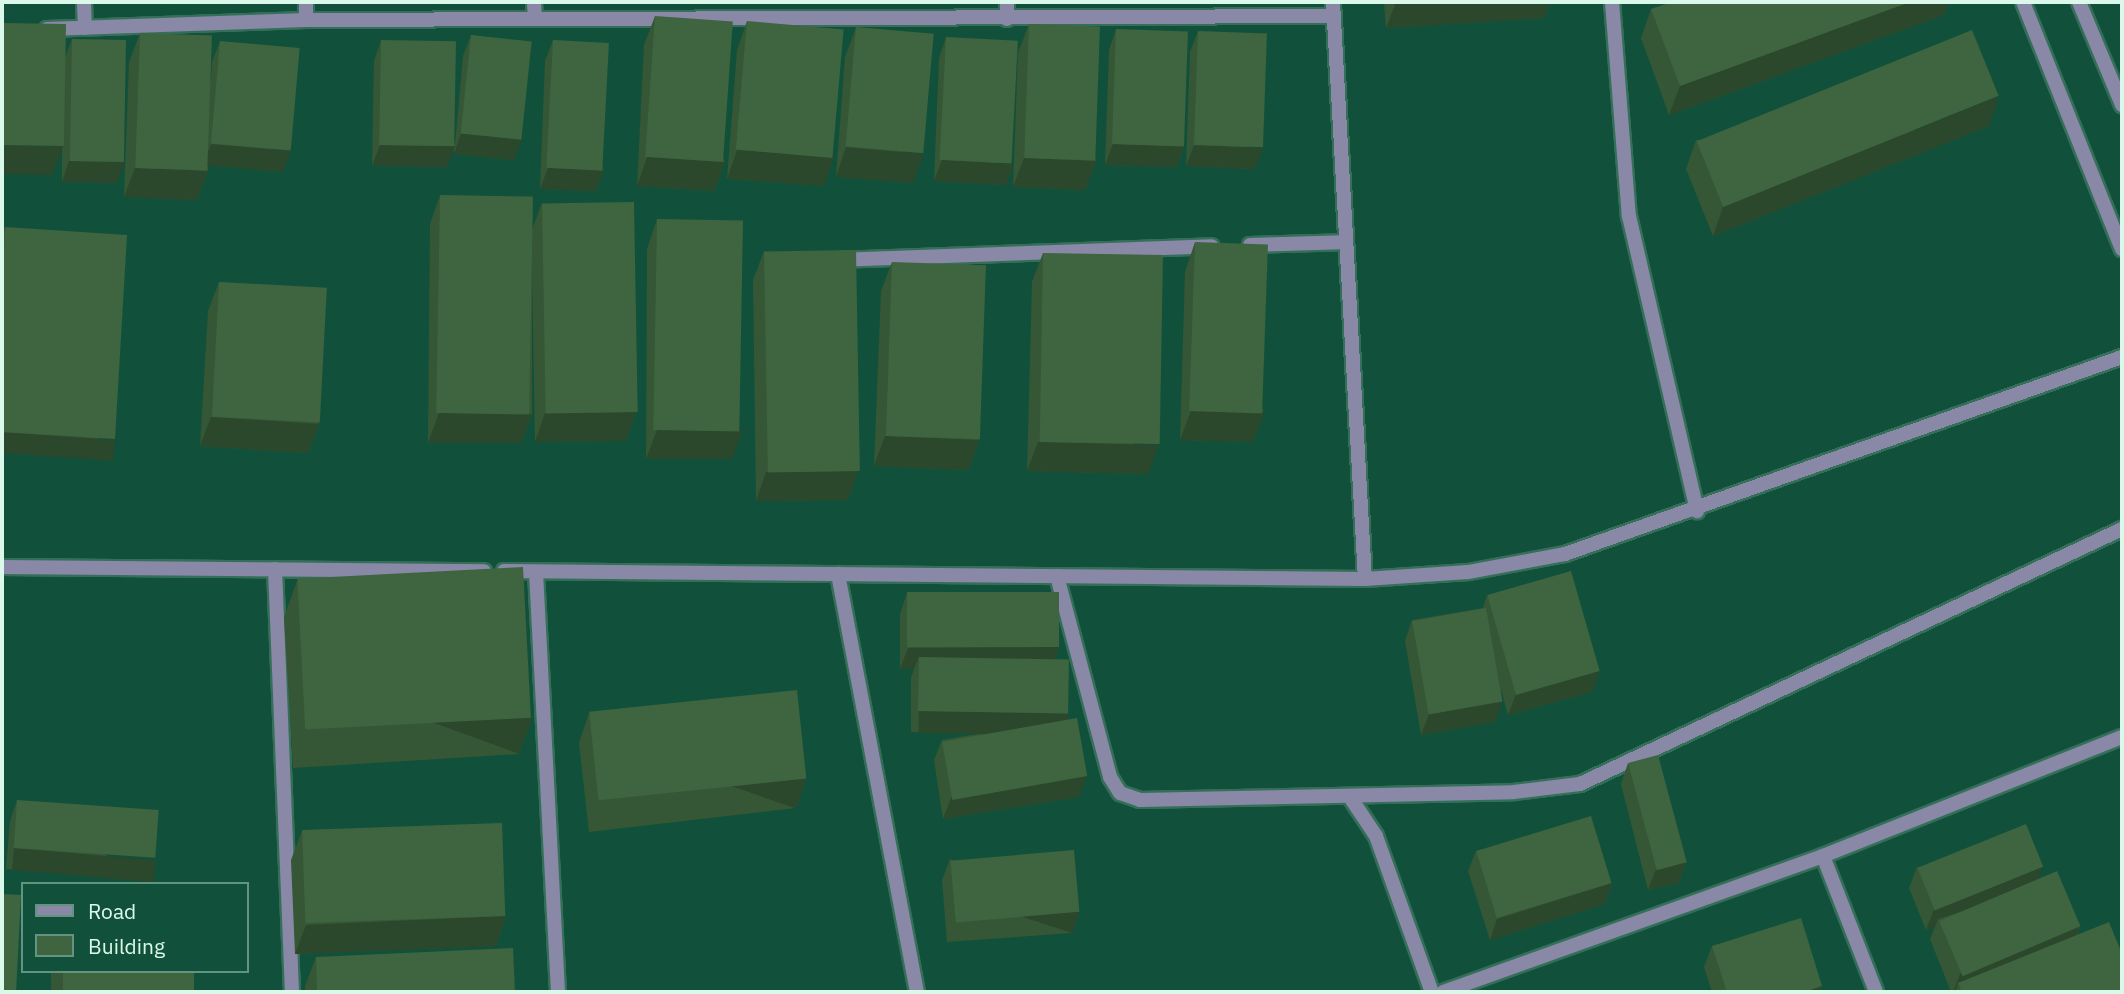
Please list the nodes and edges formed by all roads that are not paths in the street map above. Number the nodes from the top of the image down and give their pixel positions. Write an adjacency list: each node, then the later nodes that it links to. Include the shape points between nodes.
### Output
1 (85, 2): 14 (street)
2 (306, 2): 13 (street)
3 (534, 2): 11 (street)
4 (776, 2): 10 (street)
5 (1007, 2): 12 (street)
6 (1612, 2): 21 (street, via 1629,216)
7 (2024, 2): 18 (street)
8 (2079, 2): 16 (street)
9 (1333, 9): 12 (street); 17 (street)
10 (776, 18): 11 (street); 12 (street)
11 (535, 19): 13 (street)
12 (1007, 19)
13 (306, 20): 14 (street)
14 (85, 28): 15 (street)
15 (29, 29)
16 (2122, 105)
17 (1346, 242): 19 (street); 28 (street)
18 (2122, 249)
19 (823, 260)
20 (2122, 357): 21 (street)
21 (1697, 511): 28 (street, via 1565,554 1468,572)
22 (2122, 529): 30 (street, via 1580,784 1514,792)
23 (2, 567): 24 (street)
24 (275, 569): 25 (street); 32 (street)
25 (536, 572): 26 (street); 33 (street)
26 (838, 574): 27 (street); 34 (street)
27 (1057, 576): 28 (street); 30 (street, via 1110,777 1119,793 1140,800)
28 (1365, 579)
29 (2122, 737): 31 (street)
30 (1350, 797): 35 (street, via 1376,836)
31 (1823, 856): 36 (street); 37 (street)
32 (292, 992)
33 (558, 992)
34 (917, 992)
35 (1432, 992)
36 (1443, 992)
37 (1876, 992)

